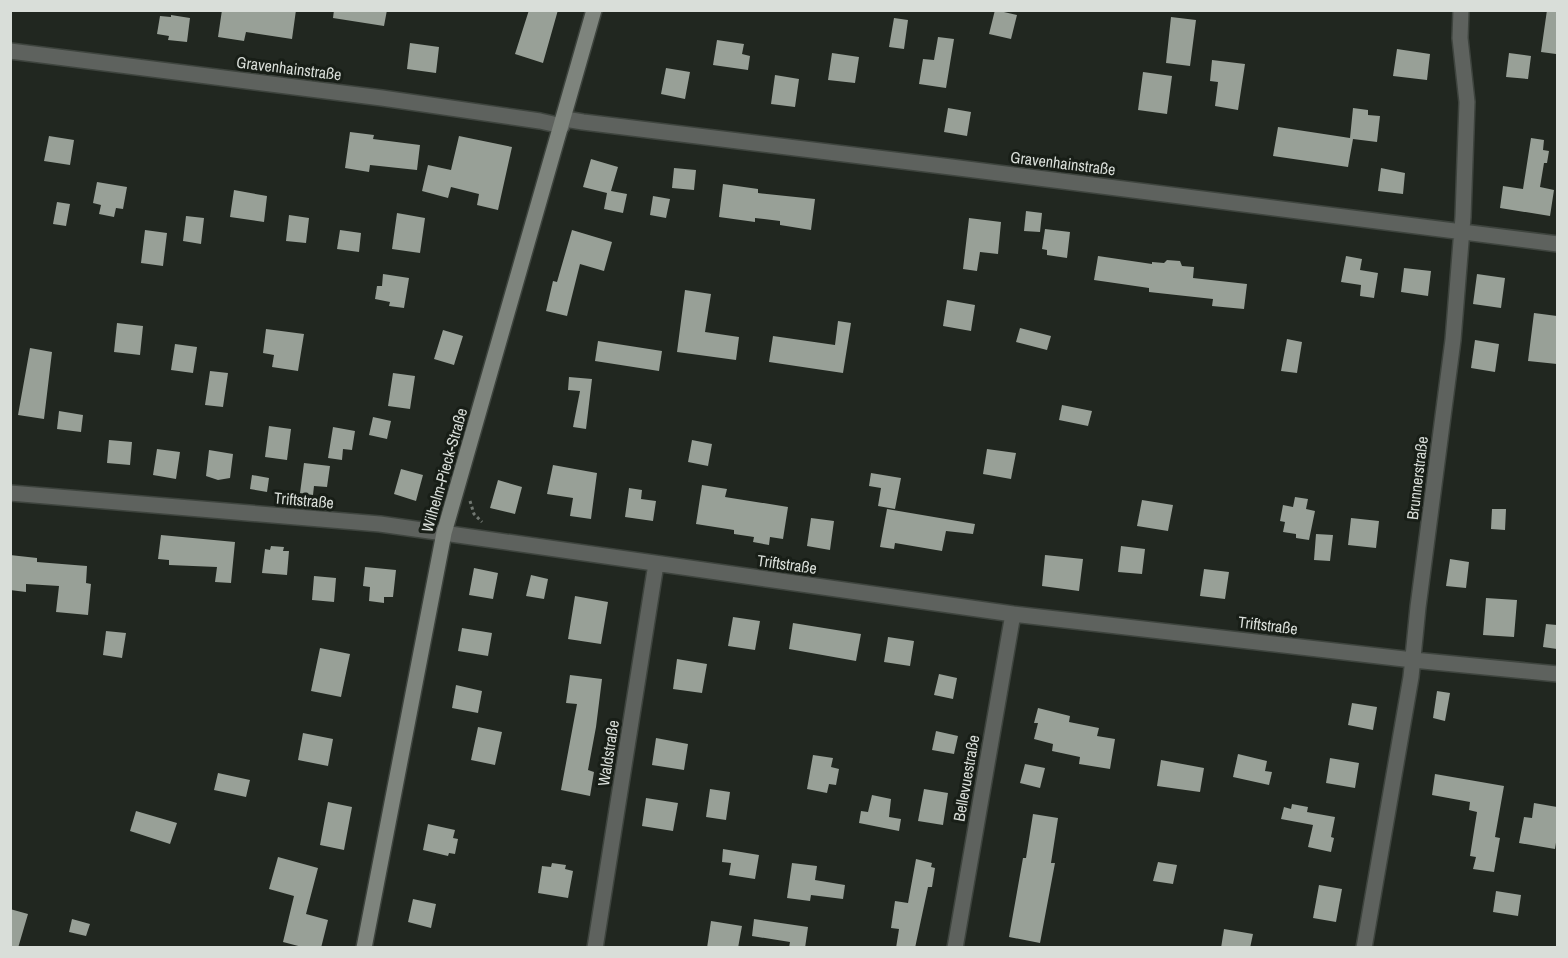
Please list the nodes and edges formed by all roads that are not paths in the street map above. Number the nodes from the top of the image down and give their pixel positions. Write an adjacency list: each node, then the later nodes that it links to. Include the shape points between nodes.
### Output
1 (594, 10): 4 (street, Wilhelm-Pieck-Straße)
2 (1461, 10): 5 (street, Brunnerstraße, via 1467,102)
3 (10, 51): 4 (street, Gravenhainstraße)
4 (563, 122): 5 (street, Gravenhainstraße); 8 (street, Wilhelm-Pieck-Straße)
5 (1462, 232): 6 (street, Gravenhainstraße); 11 (street, Brunnerstraße, via 1453,340)
6 (1557, 244)
7 (10, 493): 8 (street, Triftstraße, via 380,524)
8 (444, 533): 9 (street, Triftstraße); 13 (street, Wilhelm-Pieck-Straße)
9 (656, 564): 10 (street, Triftstraße); 14 (street, Waldstraße)
10 (1013, 614): 11 (street, Triftstraße); 15 (street, Bellevuestraße)
11 (1413, 660): 12 (street, Triftstraße); 16 (street, Brunnerstraße)
12 (1557, 674)
13 (364, 948)
14 (595, 948)
15 (955, 948)
16 (1364, 948)

